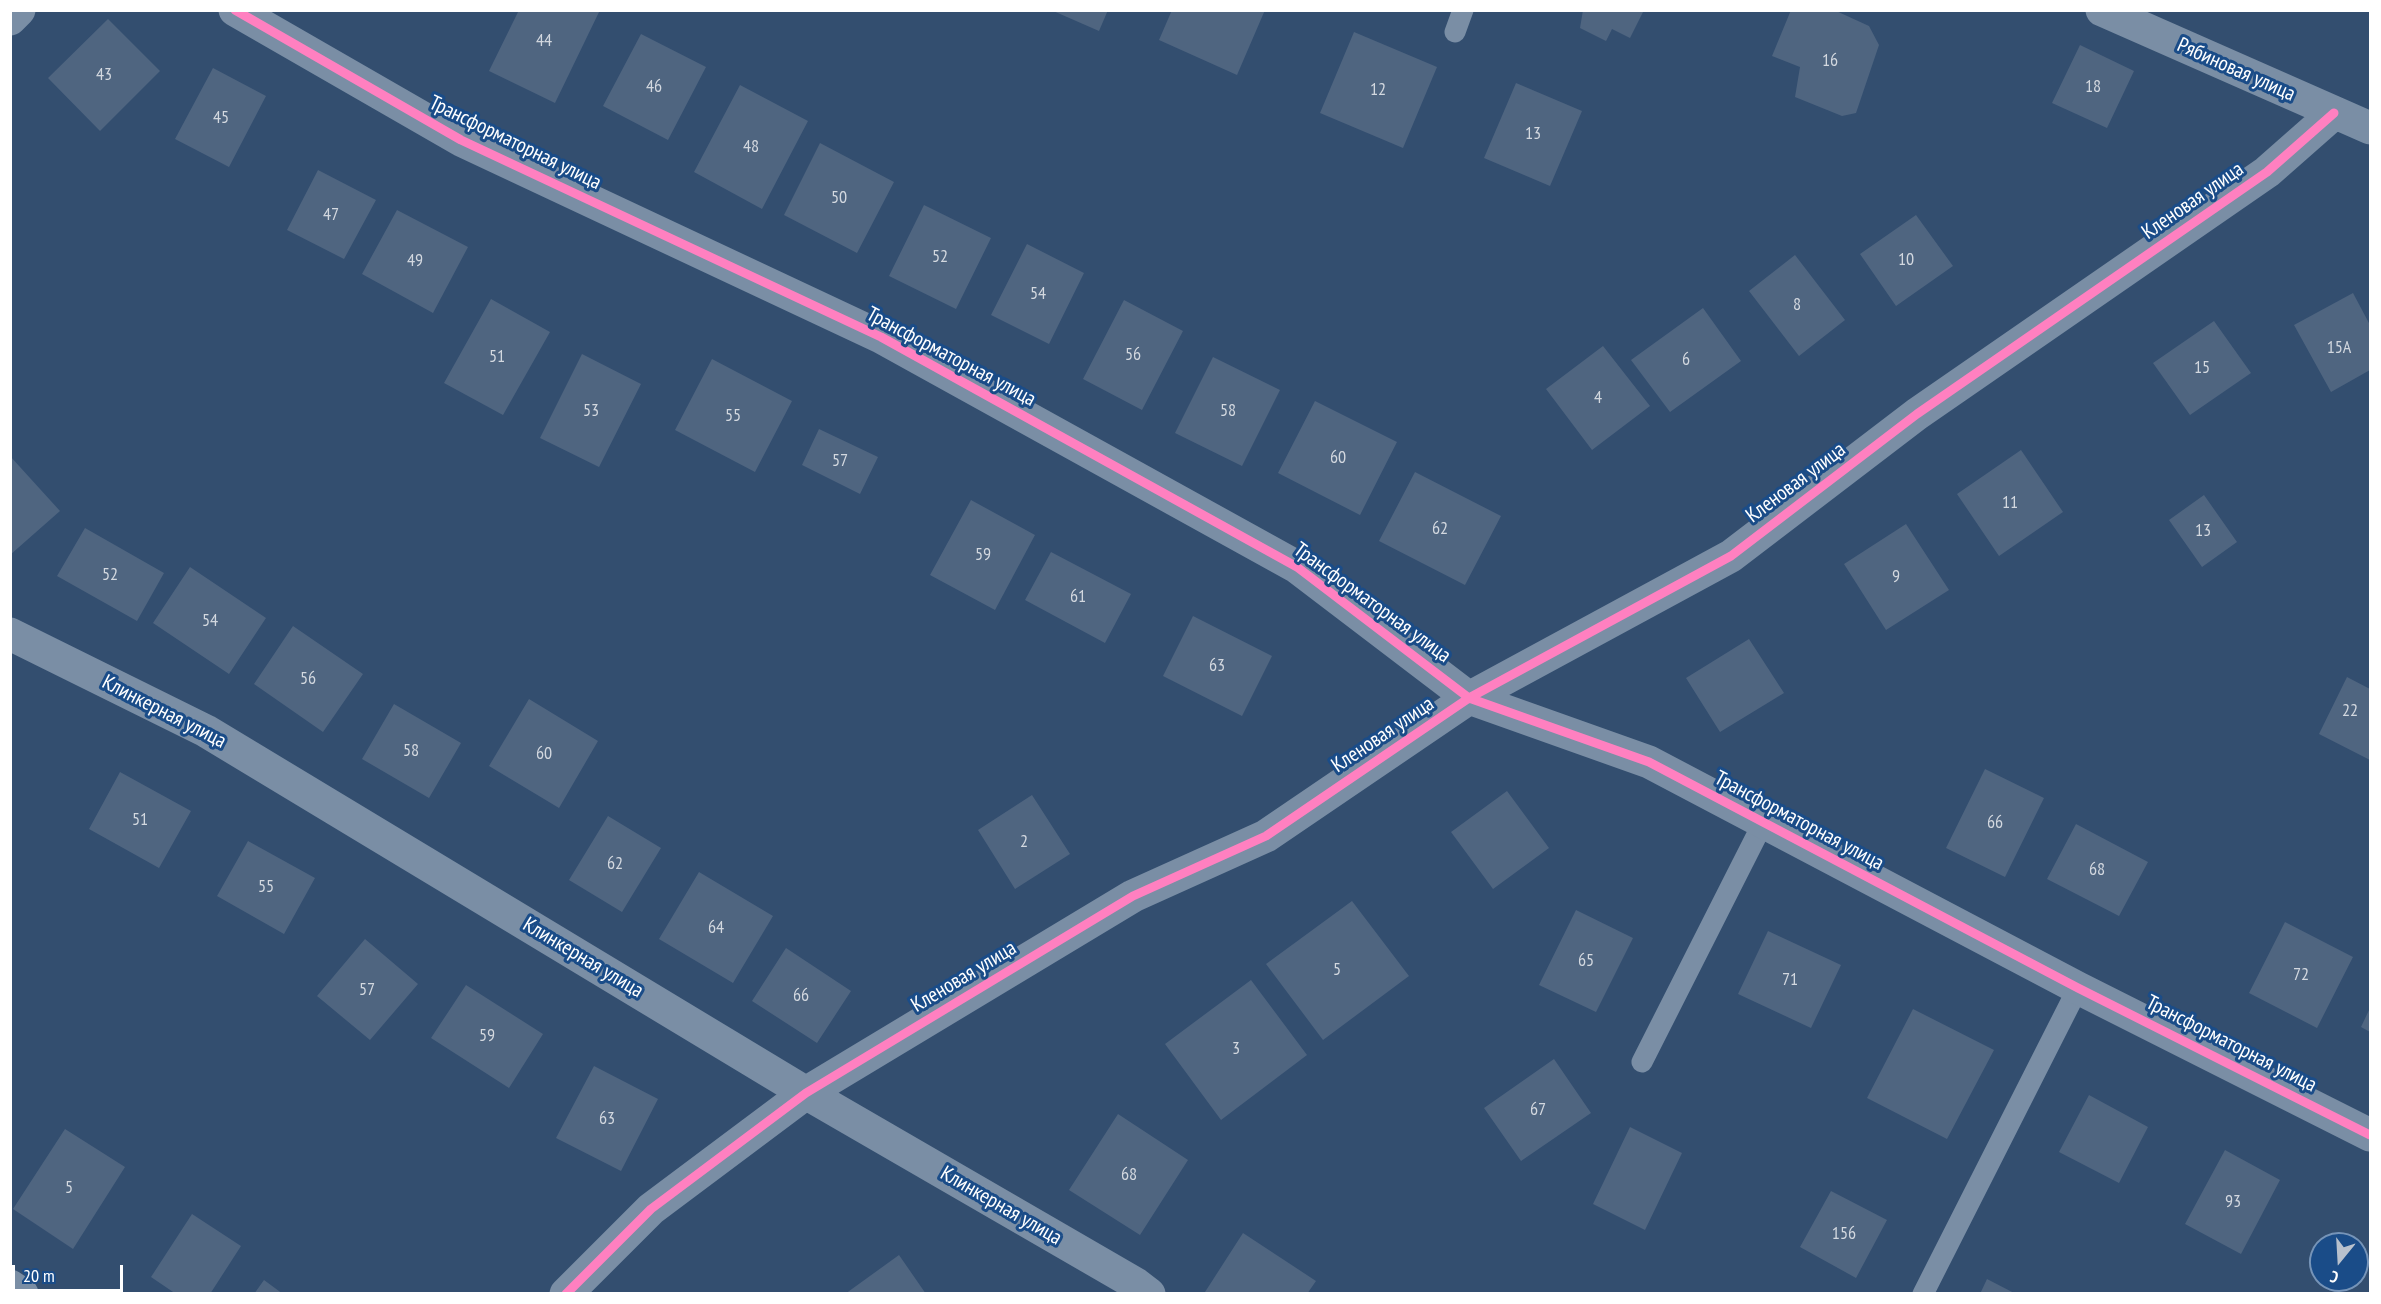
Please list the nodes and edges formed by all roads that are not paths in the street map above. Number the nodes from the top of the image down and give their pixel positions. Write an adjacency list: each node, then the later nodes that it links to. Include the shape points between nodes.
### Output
1 (19, 10): 5 (street)
2 (235, 10): 10 (street, Трансформаторная улица, via 461,140 881,338 1297,567)
3 (1463, 10): 6 (lane)
4 (2102, 10): 7 (street, Рябиновая улица)
5 (10, 20)
6 (1455, 32)
7 (2334, 113): 8 (street, Рябиновая улица); 10 (street, Кленовая улица, via 2267,172 1917,414 1731,556)
8 (2370, 128)
9 (10, 634): 14 (street, Клинкерная улица, via 206,731)
10 (1469, 698): 11 (street, Трансформаторная улица, via 1649,762); 14 (street, Кленовая улица, via 1266,836 1133,896)
11 (1763, 823): 12 (street, Трансформаторная улица); 13 (lane)
12 (2078, 988): 15 (street, Трансформаторная улица); 20 (lane)
13 (1642, 1062)
14 (806, 1093): 18 (street, Кленовая улица, via 651,1209); 19 (street, Клинкерная улица)
15 (2370, 1135)
16 (10, 1286): 17 (street)
17 (22, 1293)
18 (566, 1293)
19 (1149, 1293)
20 (1923, 1293)

